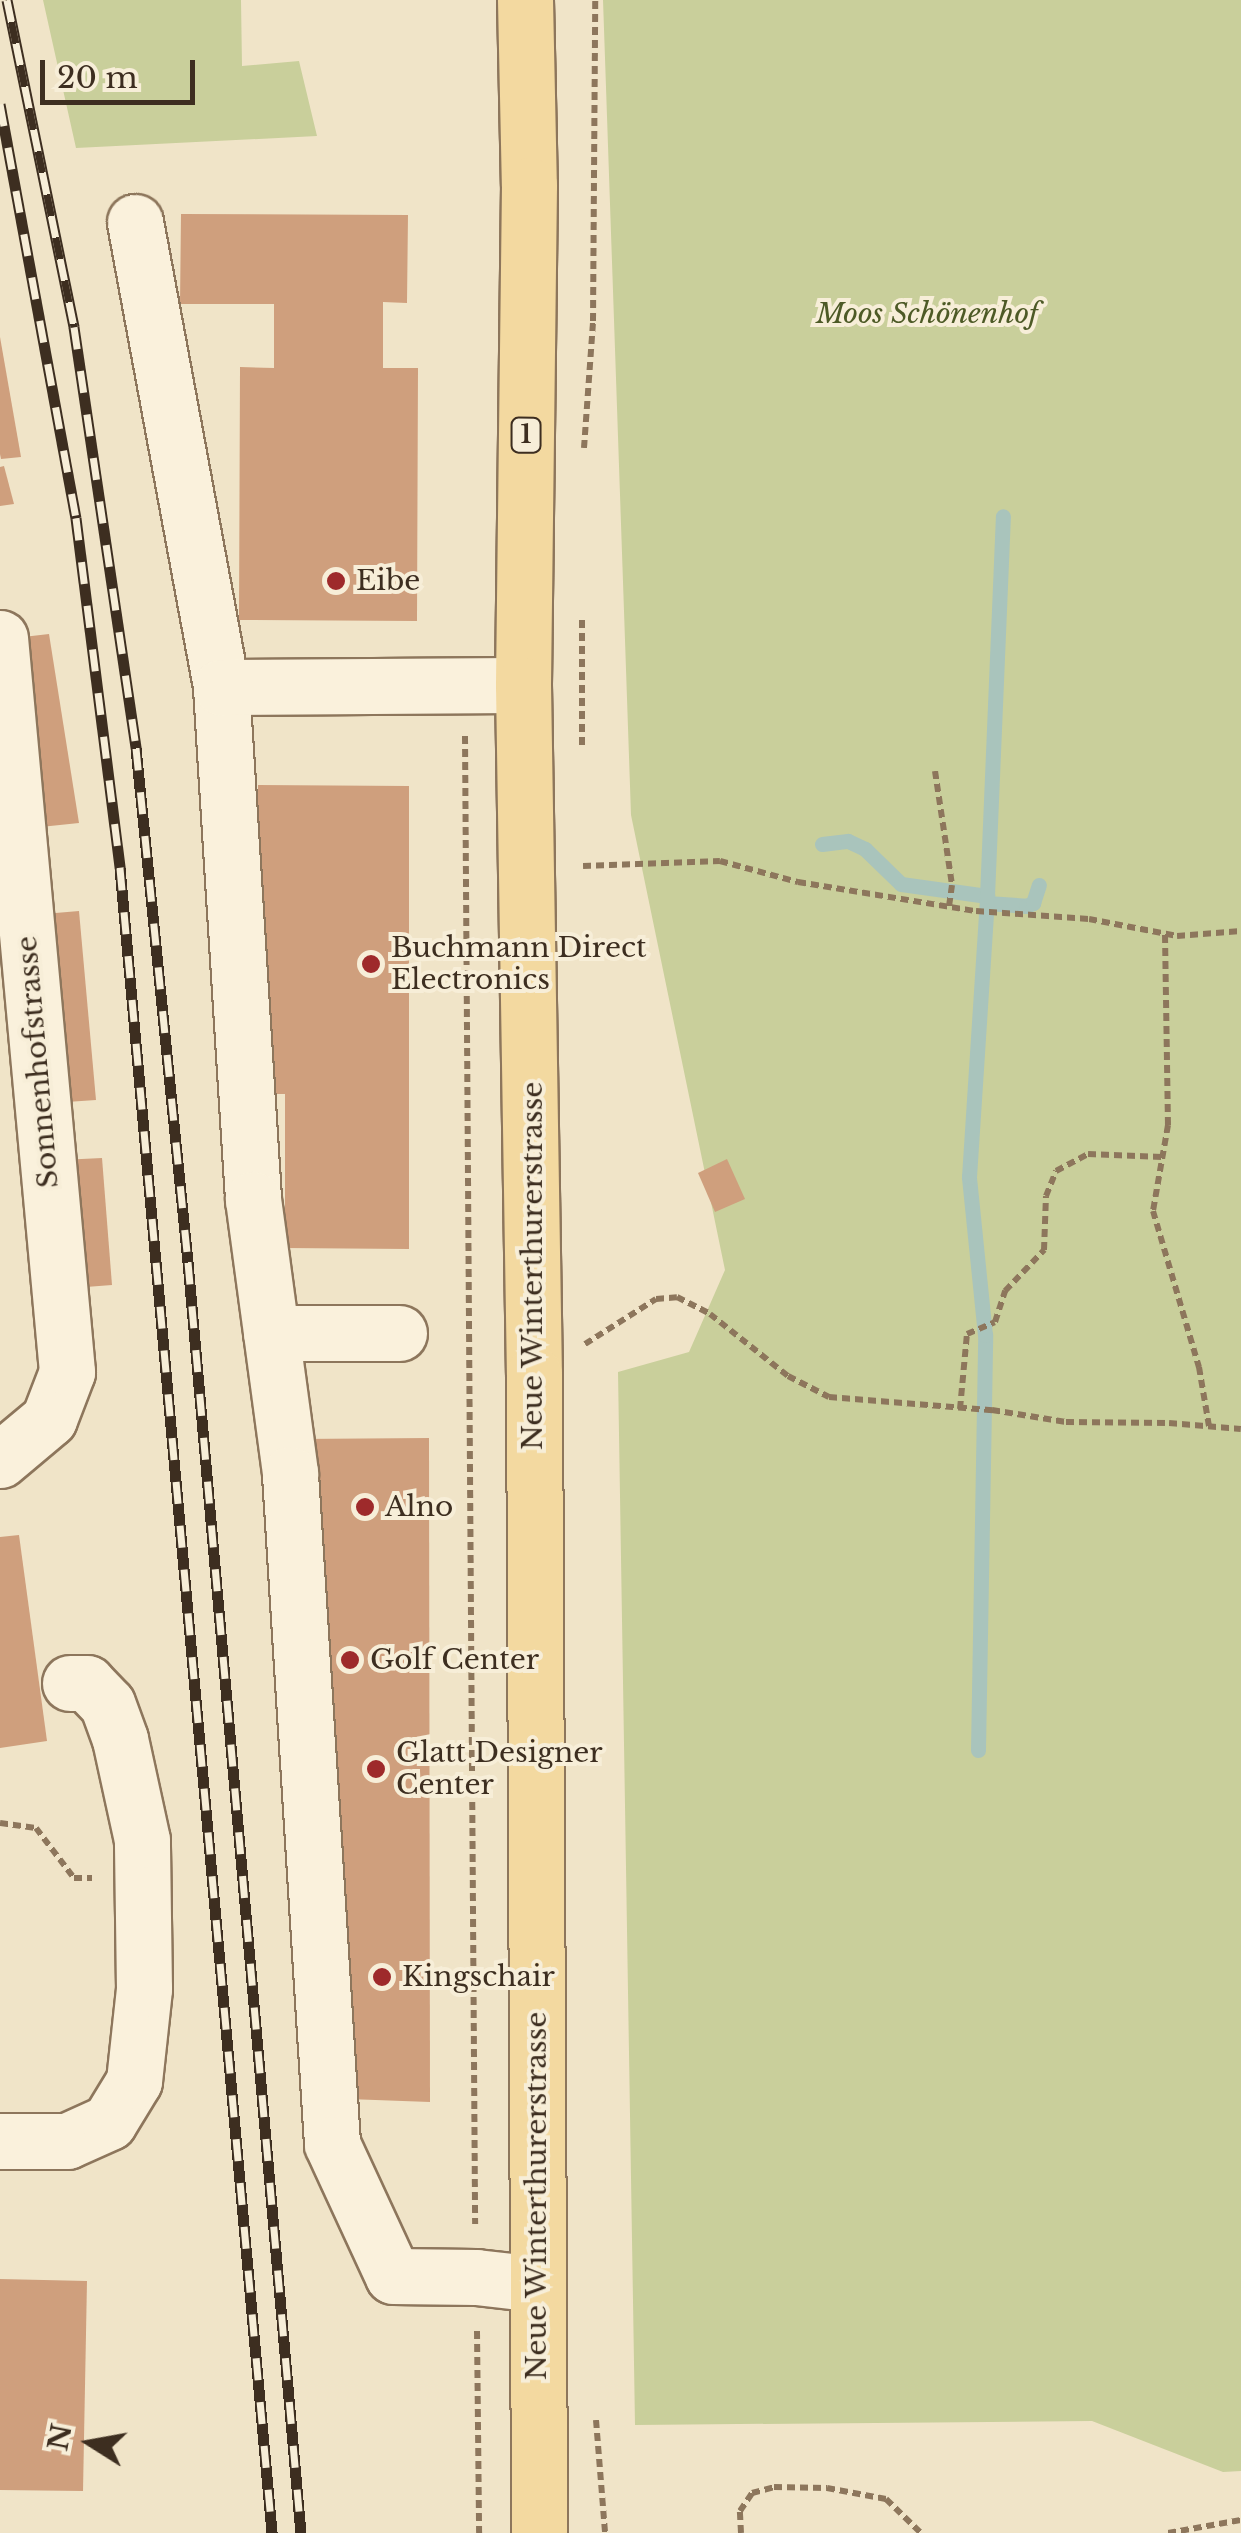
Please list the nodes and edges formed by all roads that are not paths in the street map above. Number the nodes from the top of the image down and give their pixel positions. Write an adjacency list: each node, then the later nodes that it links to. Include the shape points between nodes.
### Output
1 (525, 0): 4 (main road, Neue Winterthurerstrasse / 1)
2 (135, 222): 5 (street)
3 (0, 638): 8 (street, Sonnenhofstrasse, via 67,1372 49,1419)
4 (523, 685): 5 (street); 11 (main road, Neue Winterthurerstrasse / 1)
5 (221, 688): 6 (street, via 253,1200)
6 (271, 1333): 7 (street); 11 (street, via 290,1474 332,2144 393,2276)
7 (399, 1333)
8 (0, 1460)
9 (70, 1683): 10 (street, via 87,1683 107,1704 142,1840 144,1989 134,2082 110,2122 67,2142)
10 (0, 2142)
11 (538, 2284): 12 (main road, Neue Winterthurerstrasse / 1)
12 (539, 2533)

